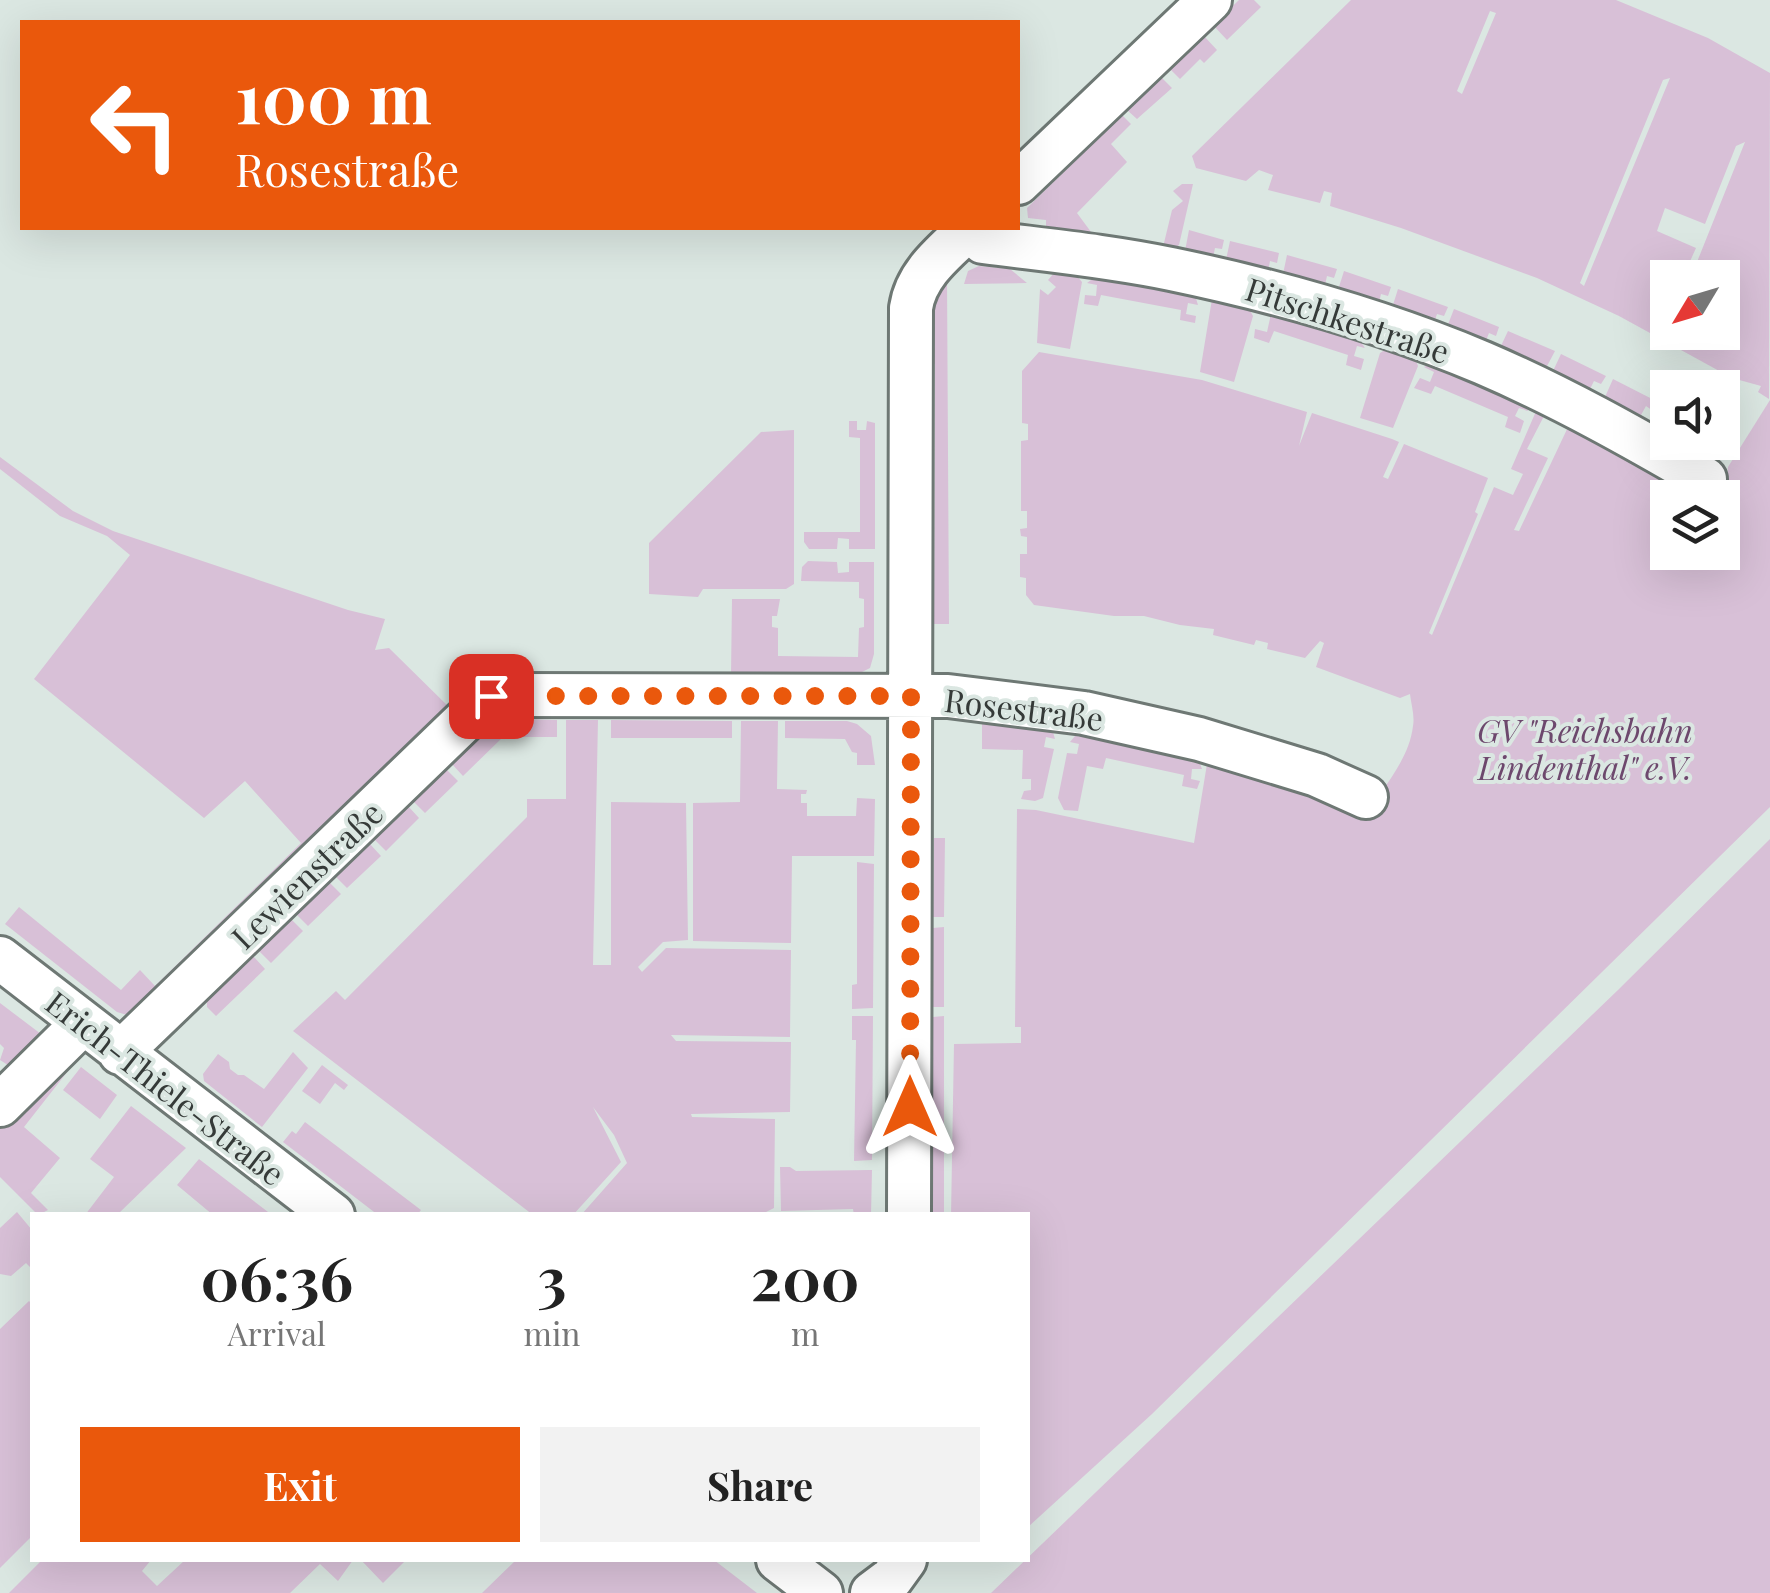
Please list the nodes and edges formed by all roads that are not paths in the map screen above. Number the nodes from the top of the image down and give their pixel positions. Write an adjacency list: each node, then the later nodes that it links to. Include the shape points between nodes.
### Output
1 (1210, 0): 2 (street)
2 (1020, 180)
3 (959, 238): 4 (street, Pitschkestraße, via 1166,268 1410,335 1556,398); 6 (street, via 918,284 912,308)
4 (1705, 479)
5 (491, 696): 6 (street, Rosestraße); 10 (street, Lewienstraße)
6 (911, 696): 7 (street, Rosestraße, via 1084,713 1266,758); 13 (street)
7 (1366, 797)
8 (0, 958): 9 (street, Erich-Thiele-Straße)
9 (83, 1024): 10 (street, Erich-Thiele-Straße); 11 (street)
10 (120, 1053): 12 (street, Erich-Thiele-Straße)
11 (0, 1105)
12 (329, 1212)
13 (910, 1212)
14 (781, 1562): 16 (street)
15 (903, 1562): 17 (street)
16 (820, 1593)
17 (872, 1593)

